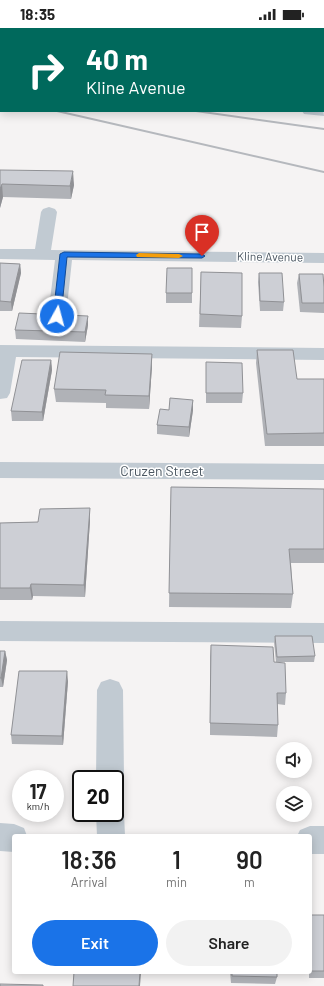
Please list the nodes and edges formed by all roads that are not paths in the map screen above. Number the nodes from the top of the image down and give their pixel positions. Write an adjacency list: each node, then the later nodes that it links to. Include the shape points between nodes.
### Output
1 (49, 212): 4 (street)
2 (0, 254): 4 (street, Kline Avenue)
3 (64, 254): 4 (street, Kline Avenue); 5 (street, Kline Avenue); 6 (street)
4 (42, 255)
5 (324, 258)
6 (57, 316)
7 (4, 351): 8 (street); 9 (street)
8 (324, 354)
9 (0, 393)
10 (0, 470): 11 (street, Cruzen Street)
11 (324, 472)
12 (0, 631): 13 (street)
13 (324, 633)
14 (110, 690): 15 (street)
15 (110, 770)
16 (110, 822): 17 (street)
17 (111, 834)
18 (0, 838): 19 (street)
19 (12, 838)
20 (312, 840): 21 (street)
21 (324, 840)

